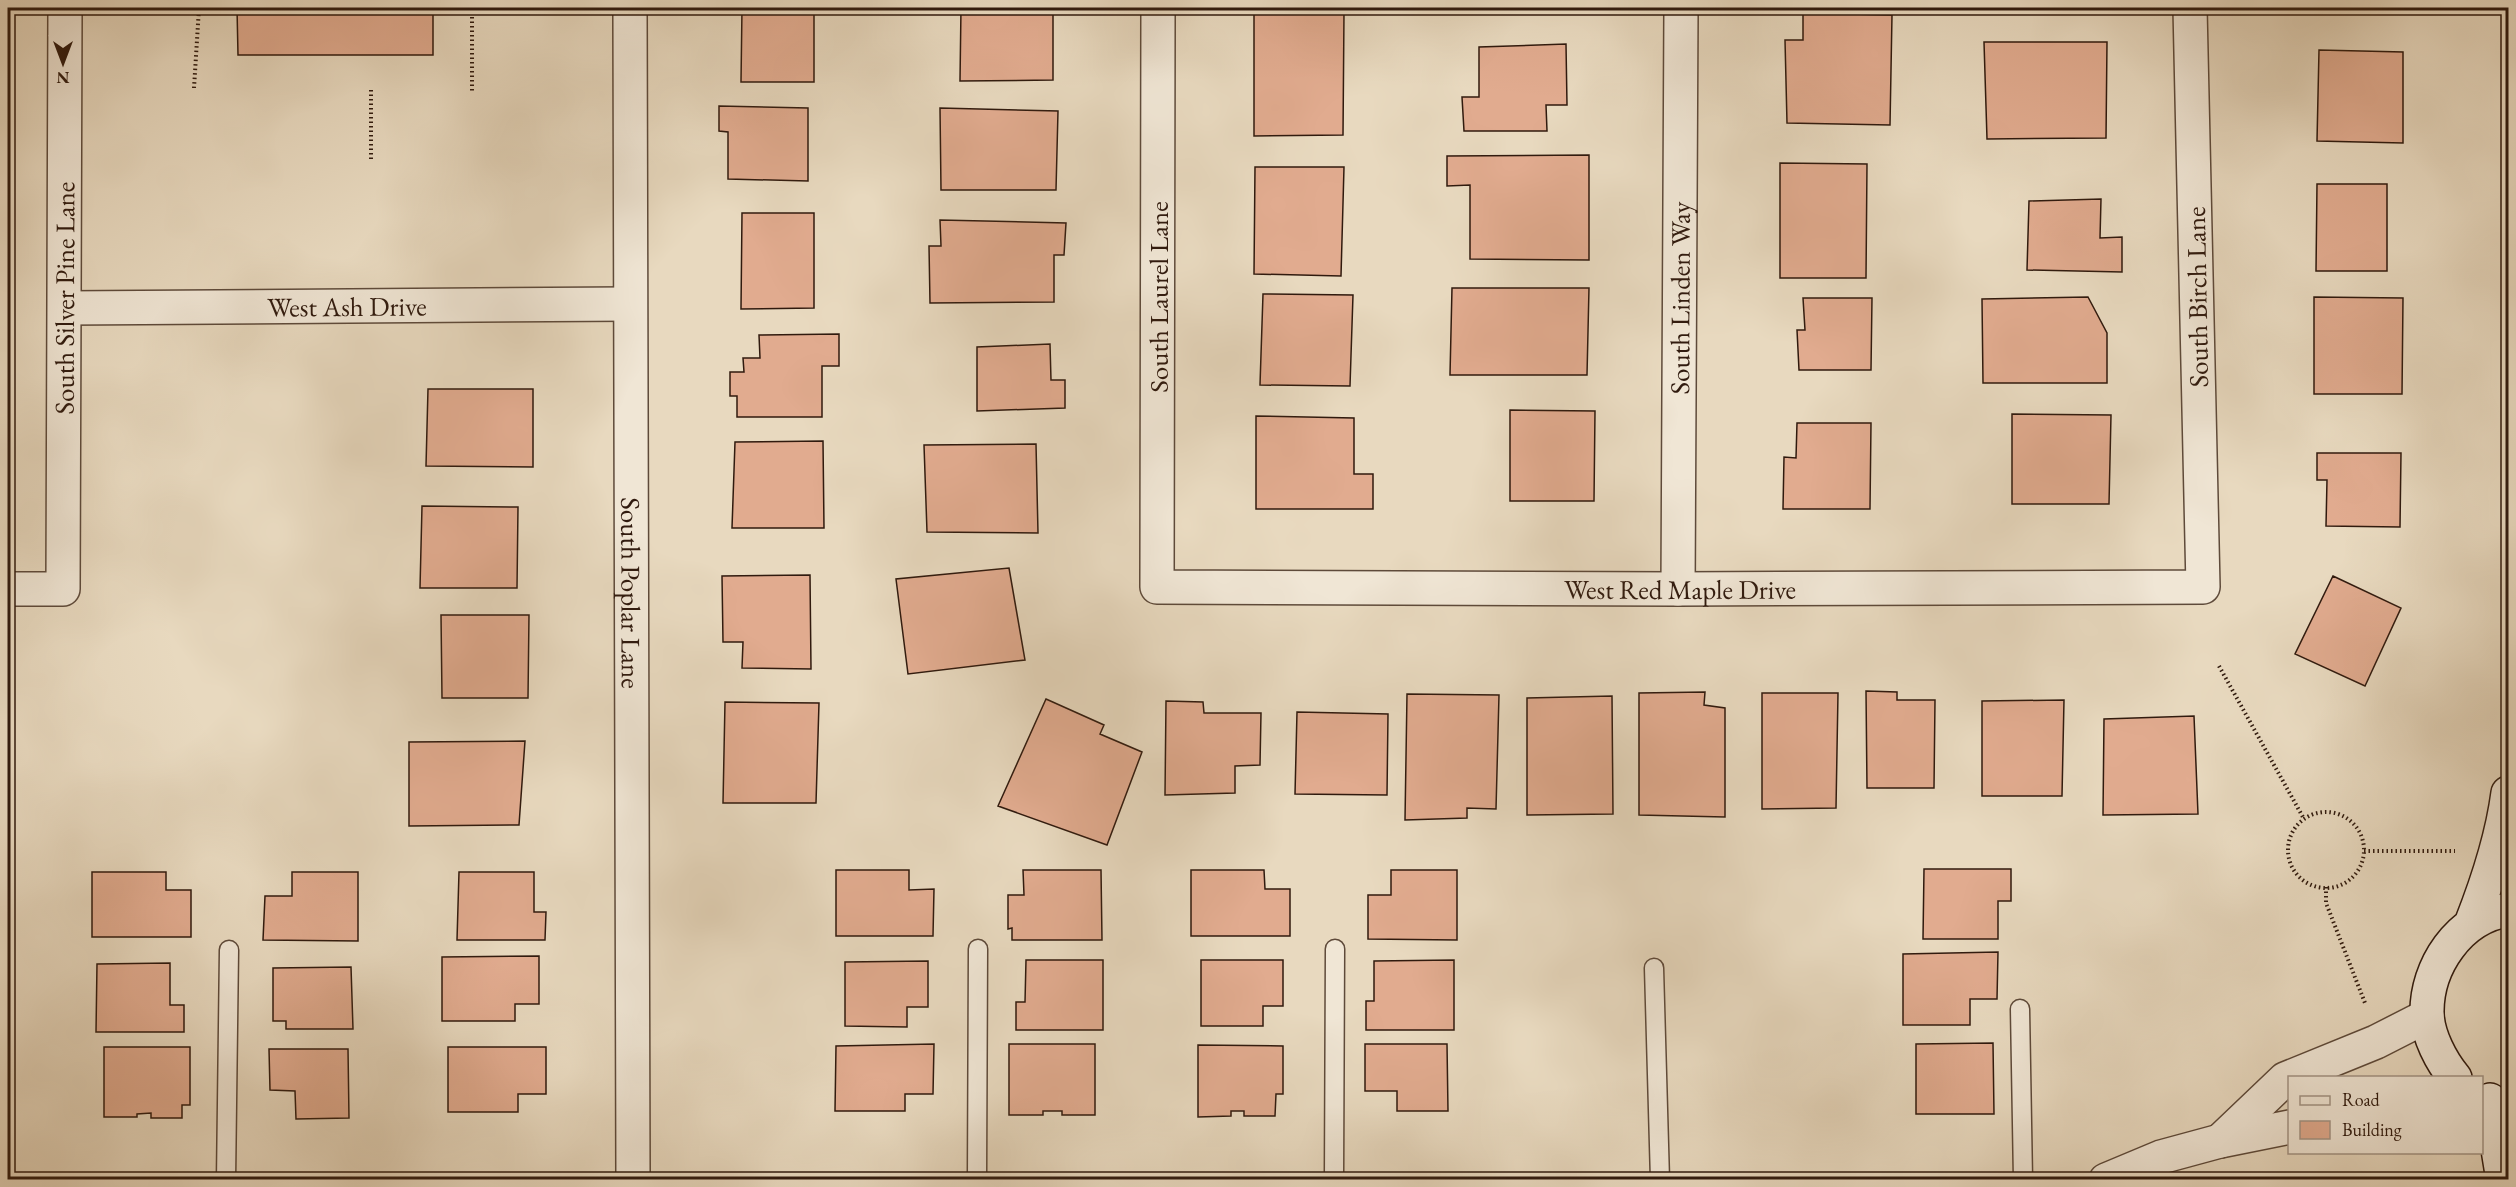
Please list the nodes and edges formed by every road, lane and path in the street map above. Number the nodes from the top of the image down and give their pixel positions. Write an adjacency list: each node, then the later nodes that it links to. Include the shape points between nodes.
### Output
1 (65, 8): 13 (street, South Silver Pine Lane)
2 (199, 8): 8 (path)
3 (472, 8): 10 (path)
4 (630, 8): 12 (street, South Poplar Lane)
5 (1158, 8): 14 (street, South Laurel Lane)
6 (1681, 8): 17 (street, South Linden Way)
7 (2190, 8): 15 (street, South Birch Lane)
8 (194, 88)
9 (371, 90): 11 (path)
10 (472, 91)
11 (371, 159)
12 (630, 304): 13 (street, West Ash Drive); 40 (street, South Poplar Lane)
13 (65, 308): 16 (street, South Silver Pine Lane, via 63,589)
14 (1157, 587): 17 (street, West Red Maple Drive)
15 (2203, 587): 17 (street, West Red Maple Drive)
16 (8, 589)
17 (1678, 589)
18 (2219, 666): 20 (path)
19 (2508, 793): 25 (street, via 2502,837)
20 (2304, 819): 21 (path, via 2315,813 2340,814 2359,830); 23 (path, via 2289,839 2290,864 2306,882)
21 (2364, 850): 22 (path); 23 (path, via 2353,877 2343,884)
22 (2465, 850)
23 (2326, 887): 30 (path, via 2326,903)
24 (2508, 910): 25 (street)
25 (2471, 924): 32 (street, via 2446,949 2431,981)
26 (978, 948): 41 (lane)
27 (1335, 949): 42 (lane)
28 (229, 950): 39 (lane)
29 (1654, 968): 43 (lane)
30 (2365, 1004)
31 (2020, 1009): 44 (lane)
32 (2427, 1016): 33 (street); 34 (street, via 2435,1047)
33 (2292, 1076)
34 (2454, 1076)
35 (2288, 1078): 38 (street)
36 (2493, 1101): 46 (street)
37 (2288, 1127): 38 (street)
38 (2220, 1141): 45 (street, via 2161,1157)
39 (226, 1179)
40 (633, 1179)
41 (977, 1179)
42 (1334, 1179)
43 (1660, 1179)
44 (2023, 1179)
45 (2106, 1179)
46 (2503, 1179)

